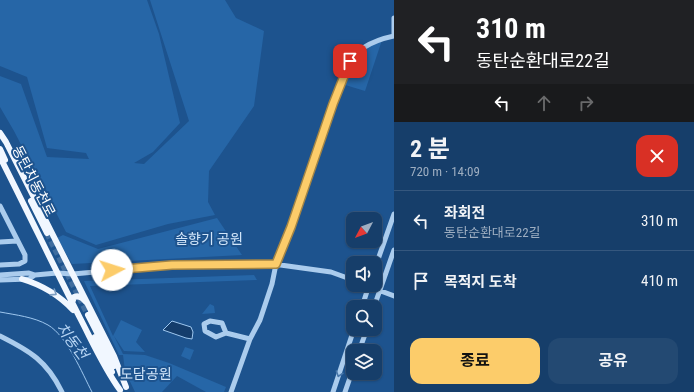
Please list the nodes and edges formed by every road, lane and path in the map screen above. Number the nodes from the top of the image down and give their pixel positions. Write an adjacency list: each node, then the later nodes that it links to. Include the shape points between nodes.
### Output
1 (394, 18): 2 (street)
2 (394, 36): 15 (street, via 375,41 363,48 350,61)
3 (0, 133): 12 (main road)
4 (0, 139): 5 (main road, 동탄치동천로, via 46,234)
5 (0, 149)
6 (0, 157): 11 (main road)
7 (0, 206): 9 (street)
8 (394, 214): 14 (street)
9 (17, 241): 10 (street); 16 (street, via 25,255 25,261 19,264)
10 (0, 242)
11 (46, 247): 12 (main road, via 53,254 59,251); 19 (main road)
12 (60, 247): 20 (main road)
13 (394, 250): 17 (street)
14 (379, 256)
15 (276, 264): 20 (street, via 172,265); 23 (street, via 331,272); 35 (street, via 262,313)
16 (0, 265)
17 (388, 268): 18 (street); 26 (street)
18 (382, 272)
19 (57, 273): 20 (street); 22 (street); 29 (main road)
20 (73, 274): 30 (main road)
21 (0, 275): 22 (street)
22 (35, 275): 24 (street, via 29,279)
23 (346, 277)
24 (22, 279): 25 (street); 31 (main road, one-way to 31, via 51,291)
25 (0, 280)
26 (382, 285)
27 (382, 292): 28 (street)
28 (394, 296)
29 (72, 303): 30 (main road, via 77,296); 31 (main road)
30 (89, 304): 37 (main road)
31 (84, 316): 37 (main road); 38 (main road, via 100,358)
32 (226, 333): 35 (street)
33 (0, 336): 39 (street, via 38,358 52,374)
34 (352, 336): 41 (street, one-way to 41)
35 (250, 339): 40 (street)
36 (349, 380): 42 (street)
37 (127, 390)
38 (120, 391)
39 (62, 392)
40 (231, 392)
41 (333, 392)
42 (345, 392)

